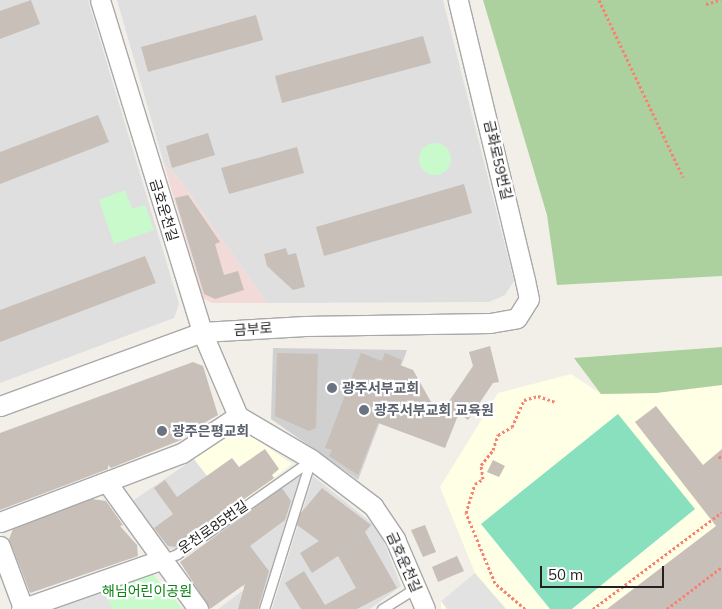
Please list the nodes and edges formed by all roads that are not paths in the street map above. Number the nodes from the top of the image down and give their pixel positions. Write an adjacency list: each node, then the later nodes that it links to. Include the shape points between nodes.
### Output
1 (100, 0): 4 (street, 금호운천길)
2 (458, 0): 3 (street, 금화로59번길, via 529,299)
3 (517, 318): 4 (street, 금부로, via 490,323 305,326)
4 (202, 332): 5 (street, 금부로); 6 (street, 금호운천길)
5 (0, 406)
6 (238, 416): 7 (street, 금호운천길); 8 (street, via 182,453)
7 (311, 460): 11 (lane, 운천로85번길, via 177,554); 12 (street, 금호운천길, via 373,506 395,539); 15 (lane)
8 (108, 484): 9 (street); 11 (street)
9 (0, 522)
10 (0, 546): 13 (street)
11 (160, 560): 13 (street, 운천로85번길); 14 (street)
12 (416, 588): 16 (lane); 17 (street, 금호운천길)
13 (22, 608)
14 (198, 609)
15 (264, 609)
16 (382, 609)
17 (425, 609)

